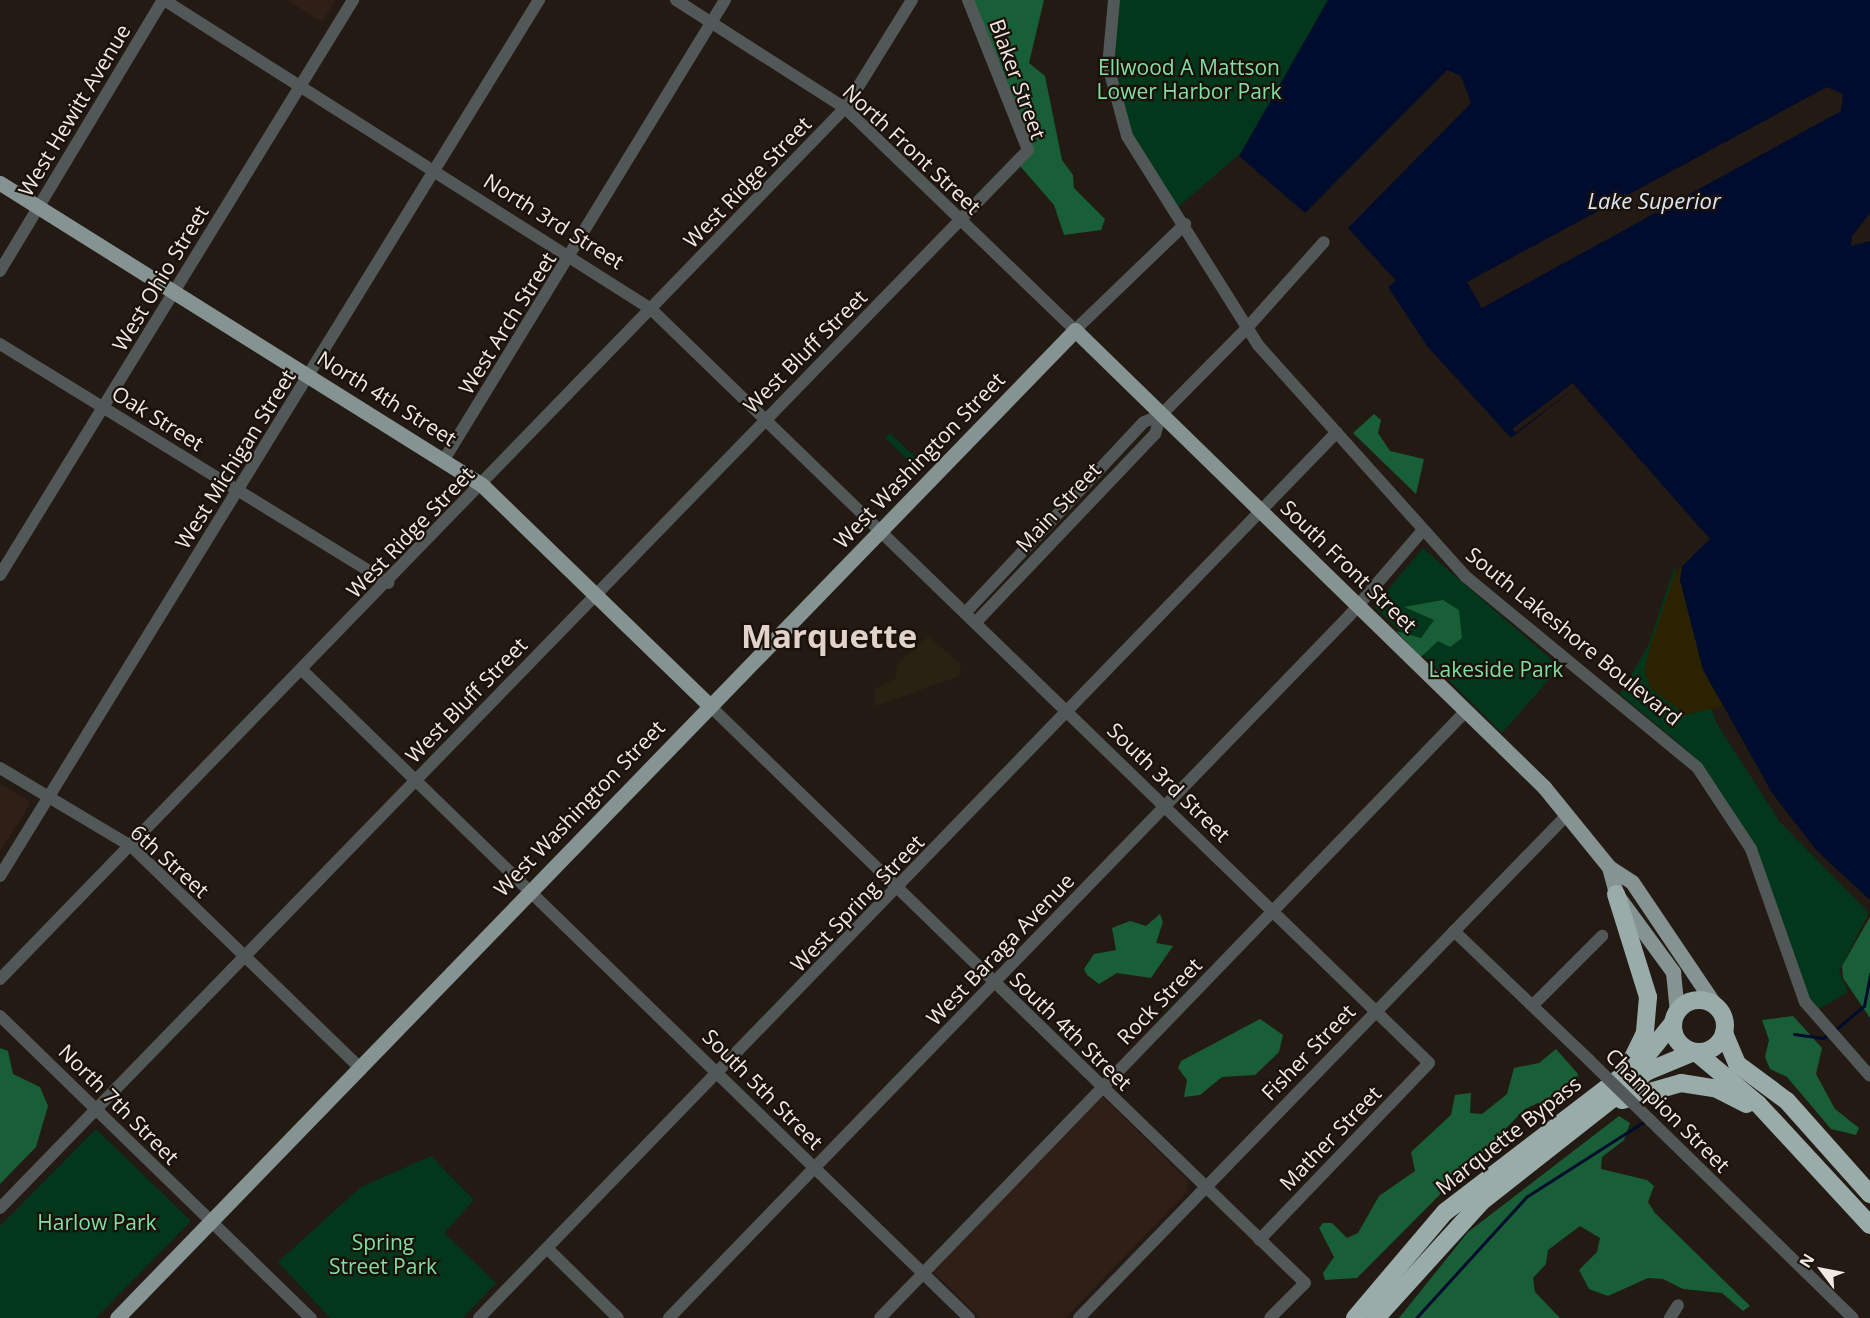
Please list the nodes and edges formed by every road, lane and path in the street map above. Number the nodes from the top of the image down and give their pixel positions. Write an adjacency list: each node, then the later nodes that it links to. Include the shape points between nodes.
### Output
1 (163, 0): 10 (street, North 3rd Street); 14 (street, West Hewitt Avenue)
2 (353, 0): 10 (street, West Ohio Street)
3 (539, 0): 12 (street, West Michigan Street)
4 (676, 0): 9 (street, North Front Street)
5 (725, 0): 9 (street, West Arch Street)
6 (912, 0): 11 (street, West Ridge Street)
7 (968, 0): 15 (street, Blaker Street, via 1028,150)
8 (1114, 0): 16 (street, South Lakeshore Boulevard, via 1108,66 1114,101 1127,136)
9 (711, 22): 11 (street, North Front Street); 18 (street, West Arch Street)
10 (300, 84): 12 (street, North 3rd Street); 20 (street, West Ohio Street)
11 (845, 108): 15 (street, North Front Street); 21 (street, West Ridge Street)
12 (435, 169): 18 (street, North 3rd Street); 25 (street, West Michigan Street)
13 (0, 183): 14 (main road, North 4th Street)
14 (38, 207): 19 (street, West Hewitt Avenue); 20 (main road, North 4th Street)
15 (961, 220): 23 (street, North Front Street); 28 (street, West Bluff Street)
16 (1185, 224): 22 (street, South Lakeshore Boulevard); 23 (street)
17 (1324, 242): 22 (street, Main Street)
18 (573, 255): 21 (street, North 3rd Street); 30 (street, West Arch Street)
19 (0, 271)
20 (174, 292): 25 (main road, North 4th Street); 26 (street, West Ohio Street)
21 (651, 309): 28 (street, North 3rd Street); 31 (street, West Ridge Street)
22 (1247, 328): 27 (street, Main Street); 29 (street, South Lakeshore Boulevard)
23 (1075, 330): 27 (main road, South Front Street); 34 (main road, West Washington Street)
24 (0, 344): 26 (street, Oak Street)
25 (310, 375): 30 (main road, North 4th Street); 32 (street, West Michigan Street)
26 (103, 407): 32 (street, Oak Street); 36 (street, West Ohio Street)
27 (1161, 415): 33 (main road, South Front Street); 40 (street, Main Street, via 1136,430); 41 (street, Main Street, via 1155,434)
28 (764, 420): 34 (street, North 3rd Street); 38 (street, West Bluff Street)
29 (1337, 432): 33 (street, West Spring Street); 35 (street, South Lakeshore Boulevard)
30 (445, 458): 31 (main road, North 4th Street)
31 (483, 485): 37 (street, West Ridge Street); 38 (main road, North 4th Street)
32 (238, 491): 37 (street, Oak Street); 48 (street, West Michigan Street)
33 (1263, 514): 39 (main road, South Front Street); 45 (street, West Spring Street)
34 (880, 530): 40 (street, South 3rd Street); 43 (main road, West Washington Street)
35 (1422, 531): 39 (street, West Baraga Avenue); 74 (street, South Lakeshore Boulevard, via 1494,602 1671,741 1719,794 1751,849 1794,980 1839,1046)
36 (0, 576)
37 (388, 583): 42 (street, West Ridge Street)
38 (595, 595): 43 (main road, North 4th Street); 47 (street, West Bluff Street)
39 (1357, 604): 44 (main road, South Front Street); 49 (street, West Baraga Avenue)
40 (966, 612): 41 (street, South 3rd Street)
41 (976, 622): 45 (street, South 3rd Street)
42 (302, 670): 47 (street, South 5th Street); 51 (street, West Ridge Street)
43 (709, 705): 54 (main road, West Washington Street); 55 (street, South 4th Street)
44 (1466, 711): 50 (main road, South Front Street); 57 (street, Rock Street)
45 (1070, 712): 49 (street, South 3rd Street); 55 (street, West Spring Street)
46 (0, 768): 48 (street, 6th Street)
47 (417, 779): 54 (street, South 5th Street); 60 (street, West Bluff Street)
48 (48, 798): 51 (street, 6th Street); 53 (street, West Michigan Street)
49 (1165, 806): 57 (street, South 3rd Street); 62 (street, West Baraga Avenue)
50 (1568, 814): 52 (main road, South Front Street); 58 (street, Fisher Street)
51 (131, 846): 60 (street, 6th Street); 61 (street, West Ridge Street)
52 (1609, 867): 56 (main road, South Front Street); 64 (main road, South Front Street, via 1632,882)
53 (0, 876)
54 (528, 890): 71 (main road, West Washington Street); 72 (street, South 5th Street)
55 (898, 890): 62 (street, South 4th Street); 72 (street, West Spring Street)
56 (1616, 894): 67 (main road, South Front Street, via 1673,972); 73 (highway, via 1648,997 1645,1033)
57 (1274, 910): 65 (street, South 3rd Street); 75 (street, Rock Street)
58 (1454, 931): 63 (street, Champion Street); 65 (street, Fisher Street)
59 (1602, 936): 63 (street)
60 (243, 957): 71 (street, 6th Street); 77 (street, West Bluff Street)
61 (0, 979)
62 (994, 984): 75 (street, South 4th Street); 79 (street, West Baraga Avenue)
63 (1533, 1005): 89 (street, Champion Street, bridge)
64 (1715, 1005): 67 (highway, via 1695,1001); 68 (highway, via 1724,1017)
65 (1375, 1011): 70 (street, South 3rd Street); 80 (street, Fisher Street)
66 (0, 1016): 77 (street, North 7th Street)
67 (1675, 1018): 69 (highway, via 1678,1042); 73 (highway, Marquette Bypass, via 1651,1052)
68 (1724, 1034): 69 (highway, via 1712,1048); 81 (highway, via 1737,1064 1792,1105)
69 (1695, 1052): 76 (highway, Marquette Bypass, via 1646,1072); 78 (highway)
70 (1429, 1063): 85 (street, Mather Street)
71 (358, 1066): 83 (main road, West Washington Street)
72 (719, 1072): 79 (street, South 5th Street); 86 (street, West Spring Street)
73 (1624, 1074): 99 (highway, Marquette Bypass, via 1445,1212)
74 (1870, 1076)
75 (1101, 1089): 80 (street, South 4th Street); 87 (street, Rock Street)
76 (1609, 1105): 78 (highway, via 1657,1087 1692,1084 1729,1094); 100 (highway, Marquette Bypass, via 1481,1202)
77 (97, 1108): 82 (street, West Bluff Street); 83 (street, North 7th Street)
78 (1773, 1122): 84 (highway)
79 (815, 1168): 87 (street, South 5th Street); 94 (street, West Baraga Avenue)
80 (1204, 1188): 85 (street, South 4th Street); 97 (street, Fisher Street)
81 (1870, 1194)
82 (0, 1208)
83 (209, 1221): 90 (main road, West Washington Street); 91 (street, North 7th Street)
84 (1870, 1225)
85 (1259, 1240): 98 (street, South 4th Street, via 1305,1283)
86 (548, 1249): 92 (street, West Spring Street); 93 (street)
87 (923, 1273): 95 (street, Rock Street); 96 (street, South 5th Street)
88 (1678, 1305): 101 (street)
89 (1847, 1316)
90 (117, 1318)
91 (311, 1318)
92 (479, 1318)
93 (618, 1318)
94 (669, 1318)
95 (880, 1318)
96 (969, 1318)
97 (1079, 1318)
98 (1270, 1318)
99 (1355, 1318)
100 (1376, 1318)
101 (1670, 1318)

